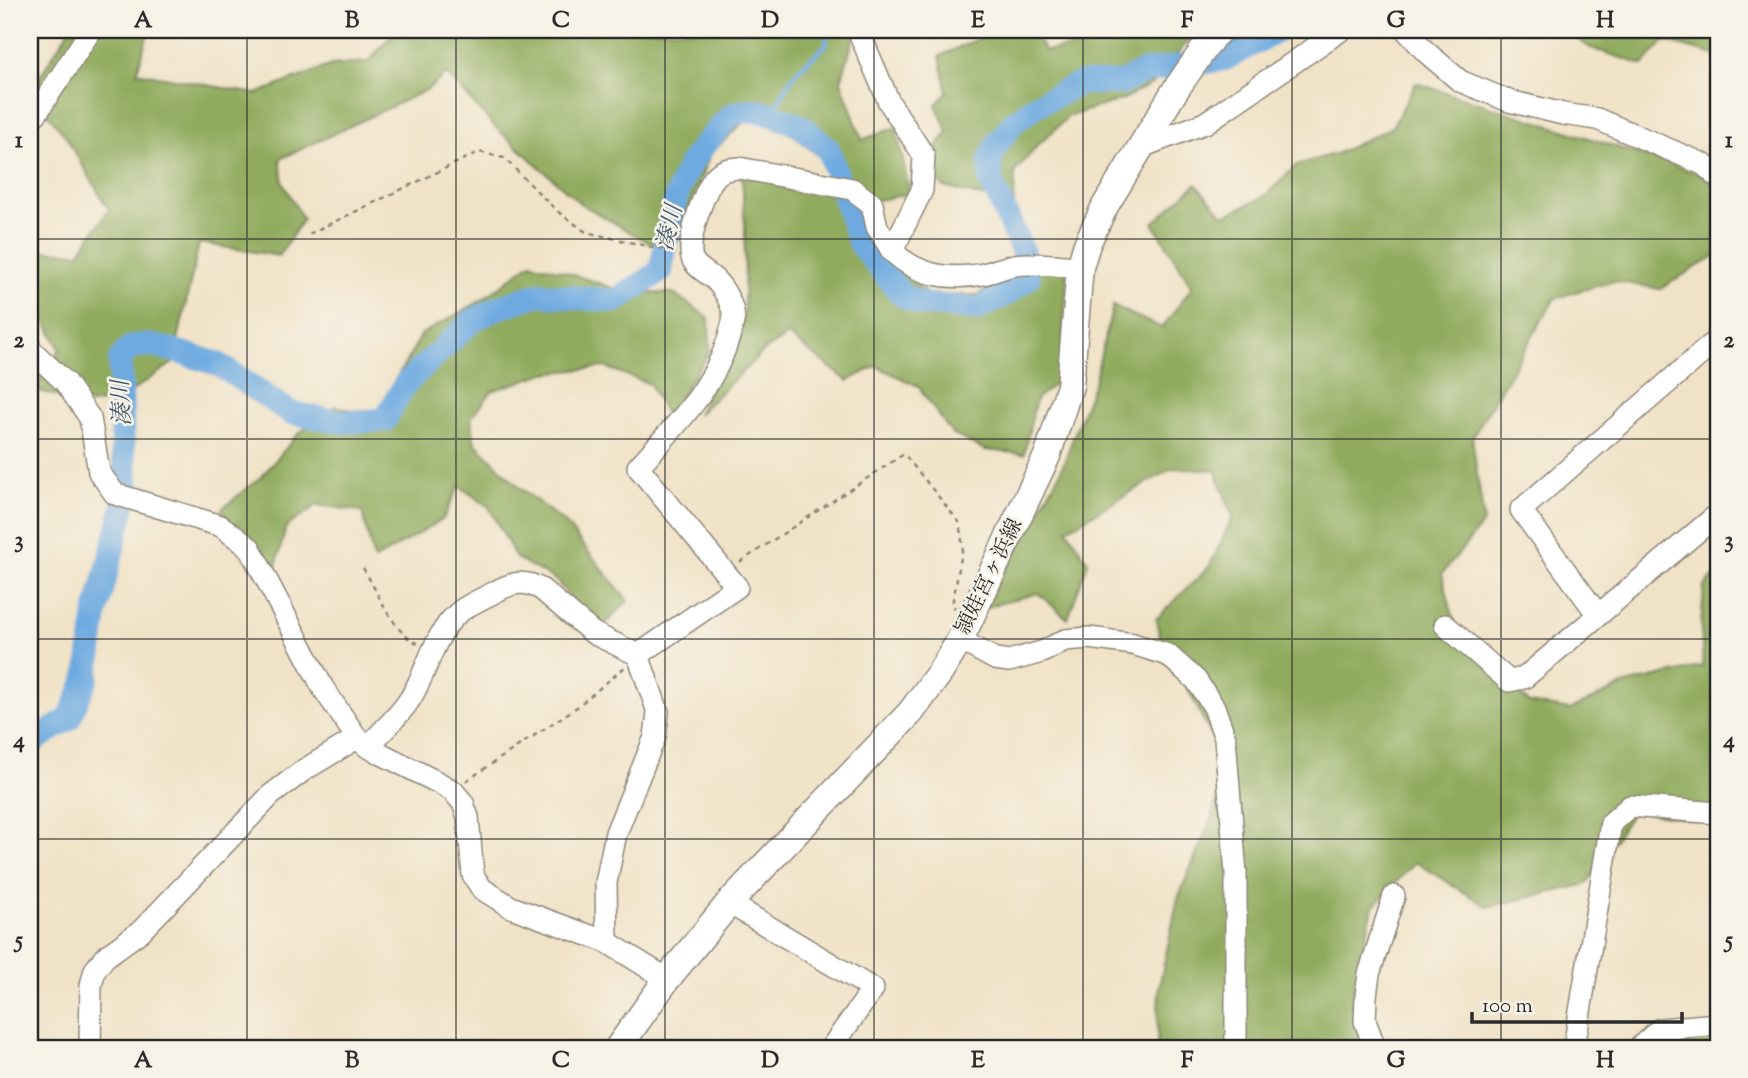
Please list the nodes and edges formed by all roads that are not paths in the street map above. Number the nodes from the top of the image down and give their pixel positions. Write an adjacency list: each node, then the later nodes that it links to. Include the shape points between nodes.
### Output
1 (90, 30): 6 (street)
2 (863, 30): 9 (street, via 861,37 889,102 924,156 922,190)
3 (1340, 30): 7 (street, via 1205,123)
4 (1406, 30): 8 (street, via 1460,81 1508,101 1597,119 1703,164)
5 (1217, 33): 7 (main road, 頴娃宮ヶ浜線)
6 (30, 119)
7 (1141, 147): 10 (main road, 頴娃宮ヶ浜線, via 1105,206)
8 (1718, 177)
9 (892, 251): 10 (street, via 905,264 925,273 955,277 1024,265); 17 (street, via 877,228 872,204 852,188 739,168 715,177 697,216 691,252 693,262 718,282 735,318 700,398 638,467 737,587)
10 (1080, 267): 16 (main road, 頴娃宮ヶ浜線, via 1070,386 1047,456)
11 (1718, 339): 14 (street, via 1521,510)
12 (30, 349): 18 (street, via 65,382 90,418 99,472 115,494 221,526 250,548 323,688)
13 (1718, 514): 14 (street)
14 (1598, 615): 15 (street, via 1524,678 1509,681)
15 (1445, 625)
16 (965, 631): 21 (main road, 頴娃宮ヶ浜線, via 911,712); 28 (street, via 995,659 1009,661 1065,640 1133,644 1168,655 1196,680 1214,707 1225,738 1236,874)
17 (638, 655): 18 (street, via 593,634 533,584 509,583 453,618 409,702); 22 (street, via 658,712 657,725 616,833 607,883)
18 (363, 742): 22 (street, via 453,791 463,803 472,875 482,889 511,907); 25 (street, via 304,770 271,794 141,931 105,957 95,970 92,985)
19 (1718, 813): 30 (street, via 1630,806 1611,823)
20 (1394, 896): 29 (street, via 1366,996 1365,1021)
21 (729, 903): 23 (main road, 頴娃宮ヶ浜線); 27 (street, via 873,989)
22 (607, 942): 23 (street)
23 (667, 979): 26 (main road, 頴娃宮ヶ浜線)
24 (1718, 1024): 31 (street, via 1660,1029)
25 (90, 1048)
26 (618, 1048)
27 (831, 1048)
28 (1236, 1048)
29 (1375, 1048)
30 (1574, 1048)
31 (1639, 1048)

